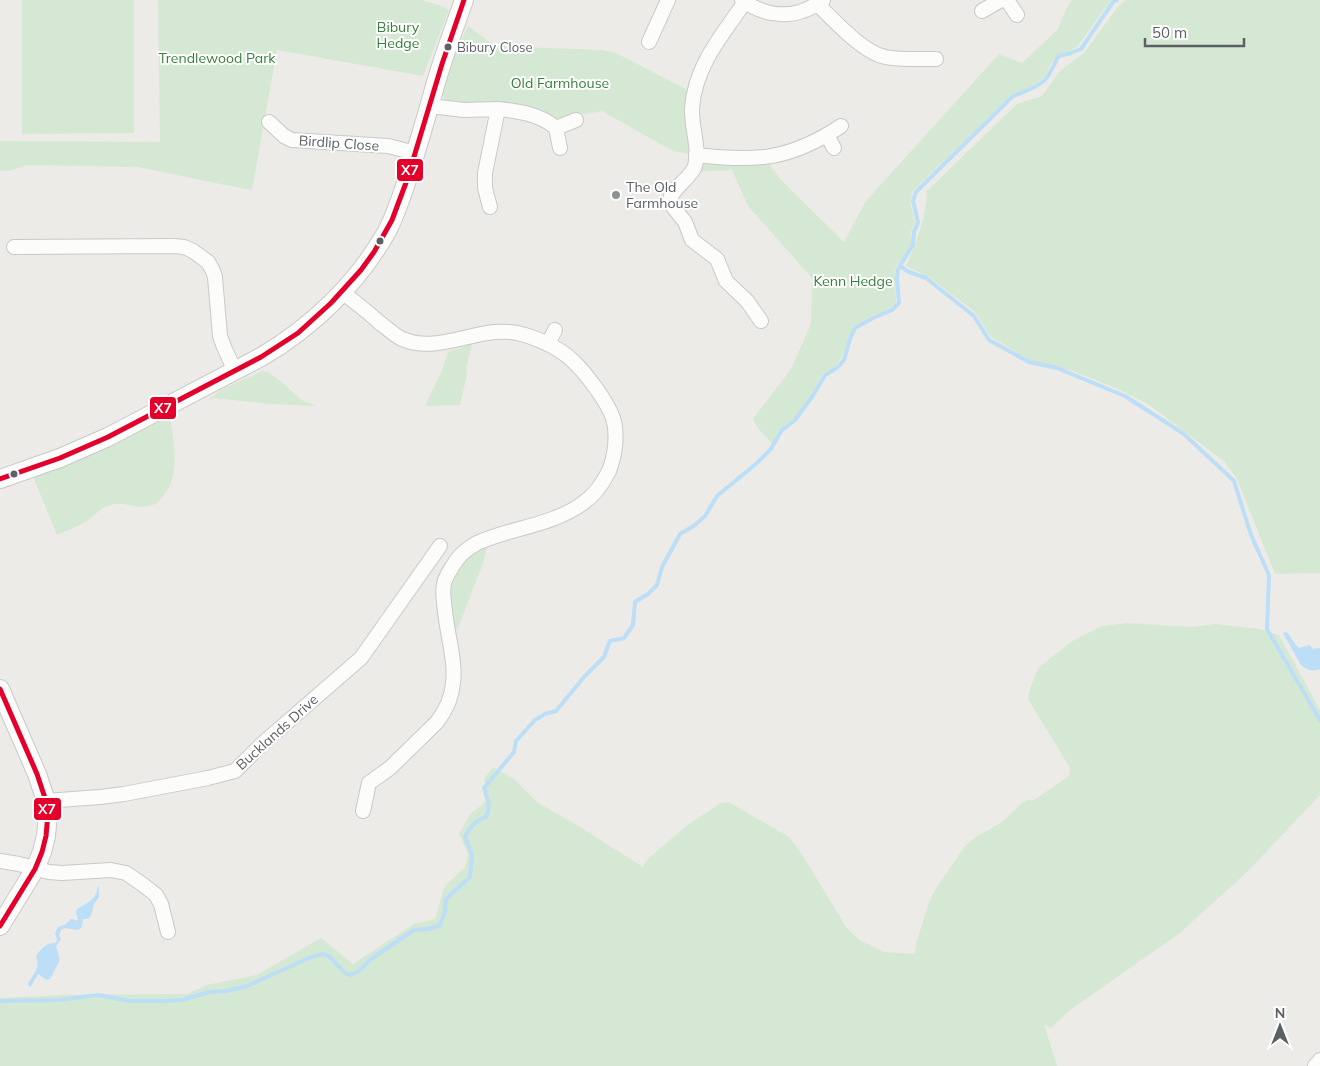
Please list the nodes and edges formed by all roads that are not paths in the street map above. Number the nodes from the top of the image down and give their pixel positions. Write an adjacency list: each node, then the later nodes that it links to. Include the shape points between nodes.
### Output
1 (464, 0): 11 (street)
2 (668, 0): 9 (street)
3 (1001, 0): 7 (street)
4 (1007, 0): 8 (street)
5 (744, 1): 6 (street, via 764,12 779,15 798,12); 21 (street, via 698,77 692,108)
6 (820, 2): 10 (street, via 864,48 874,53 888,58)
7 (982, 11)
8 (1017, 15)
9 (648, 42)
10 (936, 59)
11 (430, 106): 12 (street); 20 (street)
12 (498, 109): 16 (street, via 534,116); 22 (street, via 485,174)
13 (576, 120): 16 (street)
14 (268, 122): 20 (street, Birdlip Close, via 290,140 388,146)
15 (841, 126): 17 (street)
16 (556, 128): 18 (street)
17 (827, 135): 19 (street); 21 (street, via 798,149 770,157)
18 (560, 148)
19 (834, 148)
20 (416, 153): 24 (street, via 397,211 386,232)
21 (696, 155): 25 (street, via 692,172 670,202 685,222 691,238 717,259 726,282 747,301)
22 (490, 207)
23 (14, 248): 28 (street, via 174,246 190,250 208,262 215,274 222,343)
24 (342, 292): 27 (street, via 396,336 410,341 439,343 503,331); 28 (street, via 282,345)
25 (761, 321)
26 (555, 330): 27 (street)
27 (548, 344): 33 (street, via 575,363 612,415 615,440 610,468 595,492 578,507 477,543 454,564 444,587 454,670 450,699 437,722 390,768 369,783)
28 (235, 371): 29 (street, via 108,437)
29 (0, 479)
30 (440, 546): 32 (street, Bucklands Drive, via 361,658 235,770 124,794)
31 (0, 690): 32 (street)
32 (46, 801): 35 (street, via 46,836)
33 (363, 811)
34 (0, 861): 35 (street)
35 (35, 869): 36 (street); 37 (street, via 62,873 111,870 126,874 156,895)
36 (0, 926)
37 (168, 932)
38 (1320, 1060): 39 (street)
39 (1315, 1066)

